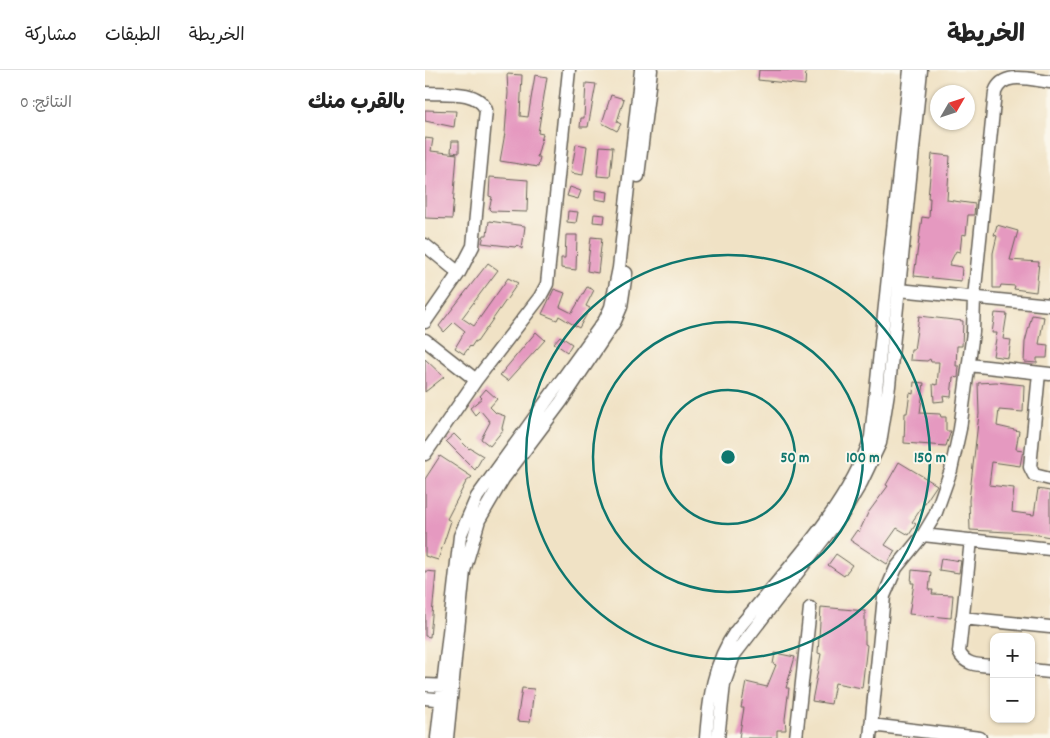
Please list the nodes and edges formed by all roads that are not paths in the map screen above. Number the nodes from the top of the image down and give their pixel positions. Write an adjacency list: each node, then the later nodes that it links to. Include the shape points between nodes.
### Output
1 (569, 70): 17 (street, via 547,284 540,298)
2 (641, 70): 19 (street, via 619,268 611,307)
3 (651, 70): 19 (street, via 621,307 615,321)
4 (910, 70): 18 (street)
5 (921, 70): 10 (street)
6 (1050, 82): 11 (street, via 1011,78 997,87)
7 (425, 93): 9 (street, via 475,96 483,101 486,110 476,233)
8 (425, 245): 9 (street)
9 (459, 273): 13 (street)
10 (899, 290): 11 (street); 18 (street)
11 (974, 298): 12 (street); 15 (street)
12 (1050, 304)
13 (425, 322)
14 (425, 340): 17 (street)
15 (969, 365): 16 (street); 23 (street, via 953,463 935,515)
16 (1045, 374): 22 (street, via 1030,467 1035,475)
17 (476, 380): 20 (street)
18 (883, 386): 36 (street, via 882,435 870,467 842,515 739,646 726,674)
19 (557, 399): 33 (street, via 479,520 465,572)
20 (428, 440): 21 (street)
21 (425, 454)
22 (1050, 479)
23 (923, 535): 24 (street); 37 (street, via 896,568 884,596)
24 (971, 540): 25 (street); 27 (street)
25 (1050, 548)
26 (810, 608): 41 (street)
27 (962, 618): 28 (street); 29 (street, via 960,656 969,663)
28 (1050, 627)
29 (990, 666)
30 (1035, 670): 31 (street)
31 (1050, 672)
32 (425, 685): 33 (street)
33 (447, 686): 35 (street)
34 (425, 698): 35 (street)
35 (446, 700): 38 (street); 39 (street)
36 (715, 729): 40 (street)
37 (871, 732): 42 (street)
38 (437, 738)
39 (447, 738)
40 (706, 738)
41 (796, 738)
42 (980, 738)

